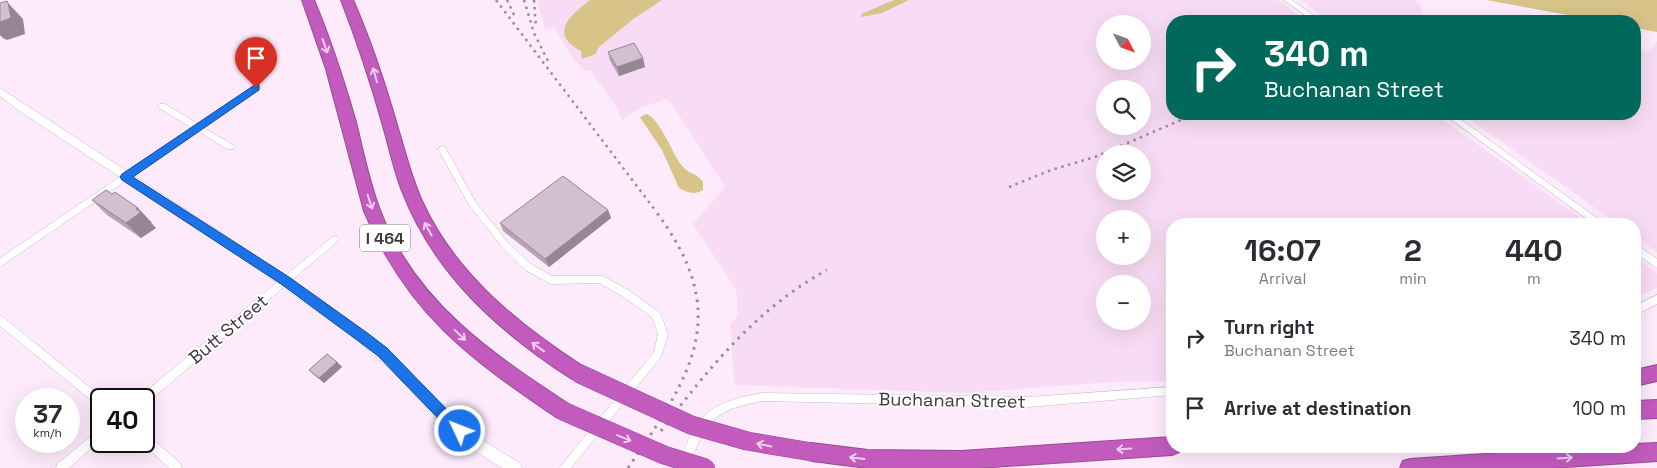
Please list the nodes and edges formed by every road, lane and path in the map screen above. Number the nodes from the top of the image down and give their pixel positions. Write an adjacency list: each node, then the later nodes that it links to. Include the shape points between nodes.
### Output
1 (308, 0): 41 (highway, I 464, one-way to 41, bridge, via 326,48 373,211 397,259 432,307 478,352 563,411 664,455)
2 (348, 0): 23 (highway, I 464, one-way to 2, via 524,337 475,293 438,246 412,196 368,52)
3 (1288, 0): 4 (street)
4 (1309, 15)
5 (256, 88): 9 (street)
6 (0, 90): 12 (street)
7 (162, 106): 9 (street)
8 (1456, 120): 13 (street)
9 (198, 127): 10 (street); 12 (street)
10 (230, 147)
11 (442, 149): 39 (street, via 472,202 528,267 551,280 600,279 645,306 656,315 661,328 663,334 658,354)
12 (125, 177): 16 (street); 18 (street)
13 (1593, 218)
14 (335, 239): 18 (street, Butt Street)
15 (1641, 252): 17 (street)
16 (0, 262)
17 (1657, 264)
18 (285, 281): 25 (street, Butt Street); 38 (street, via 382,352 471,441)
19 (1657, 299): 20 (street)
20 (1641, 308)
21 (0, 320): 27 (street)
22 (1657, 373): 24 (highway)
23 (578, 374): 32 (highway, I 464, one-way to 23, bridge, via 961,460 868,460 747,441 691,425)
24 (1641, 377)
25 (155, 390)
26 (1166, 391): 28 (street, Buchanan Street, via 1019,402 777,396 754,398)
27 (90, 393)
28 (732, 405): 40 (street, via 710,416 689,451)
29 (1657, 409): 30 (highway)
30 (1641, 410)
31 (90, 443): 36 (street)
32 (1166, 446)
33 (155, 448): 37 (street)
34 (1657, 452): 35 (highway, one-way to 34)
35 (1446, 466): 42 (highway); 43 (highway)
36 (61, 468)
37 (178, 468)
38 (515, 468)
39 (564, 468)
40 (685, 468)
41 (706, 468)
42 (1410, 468)
43 (1504, 468)

